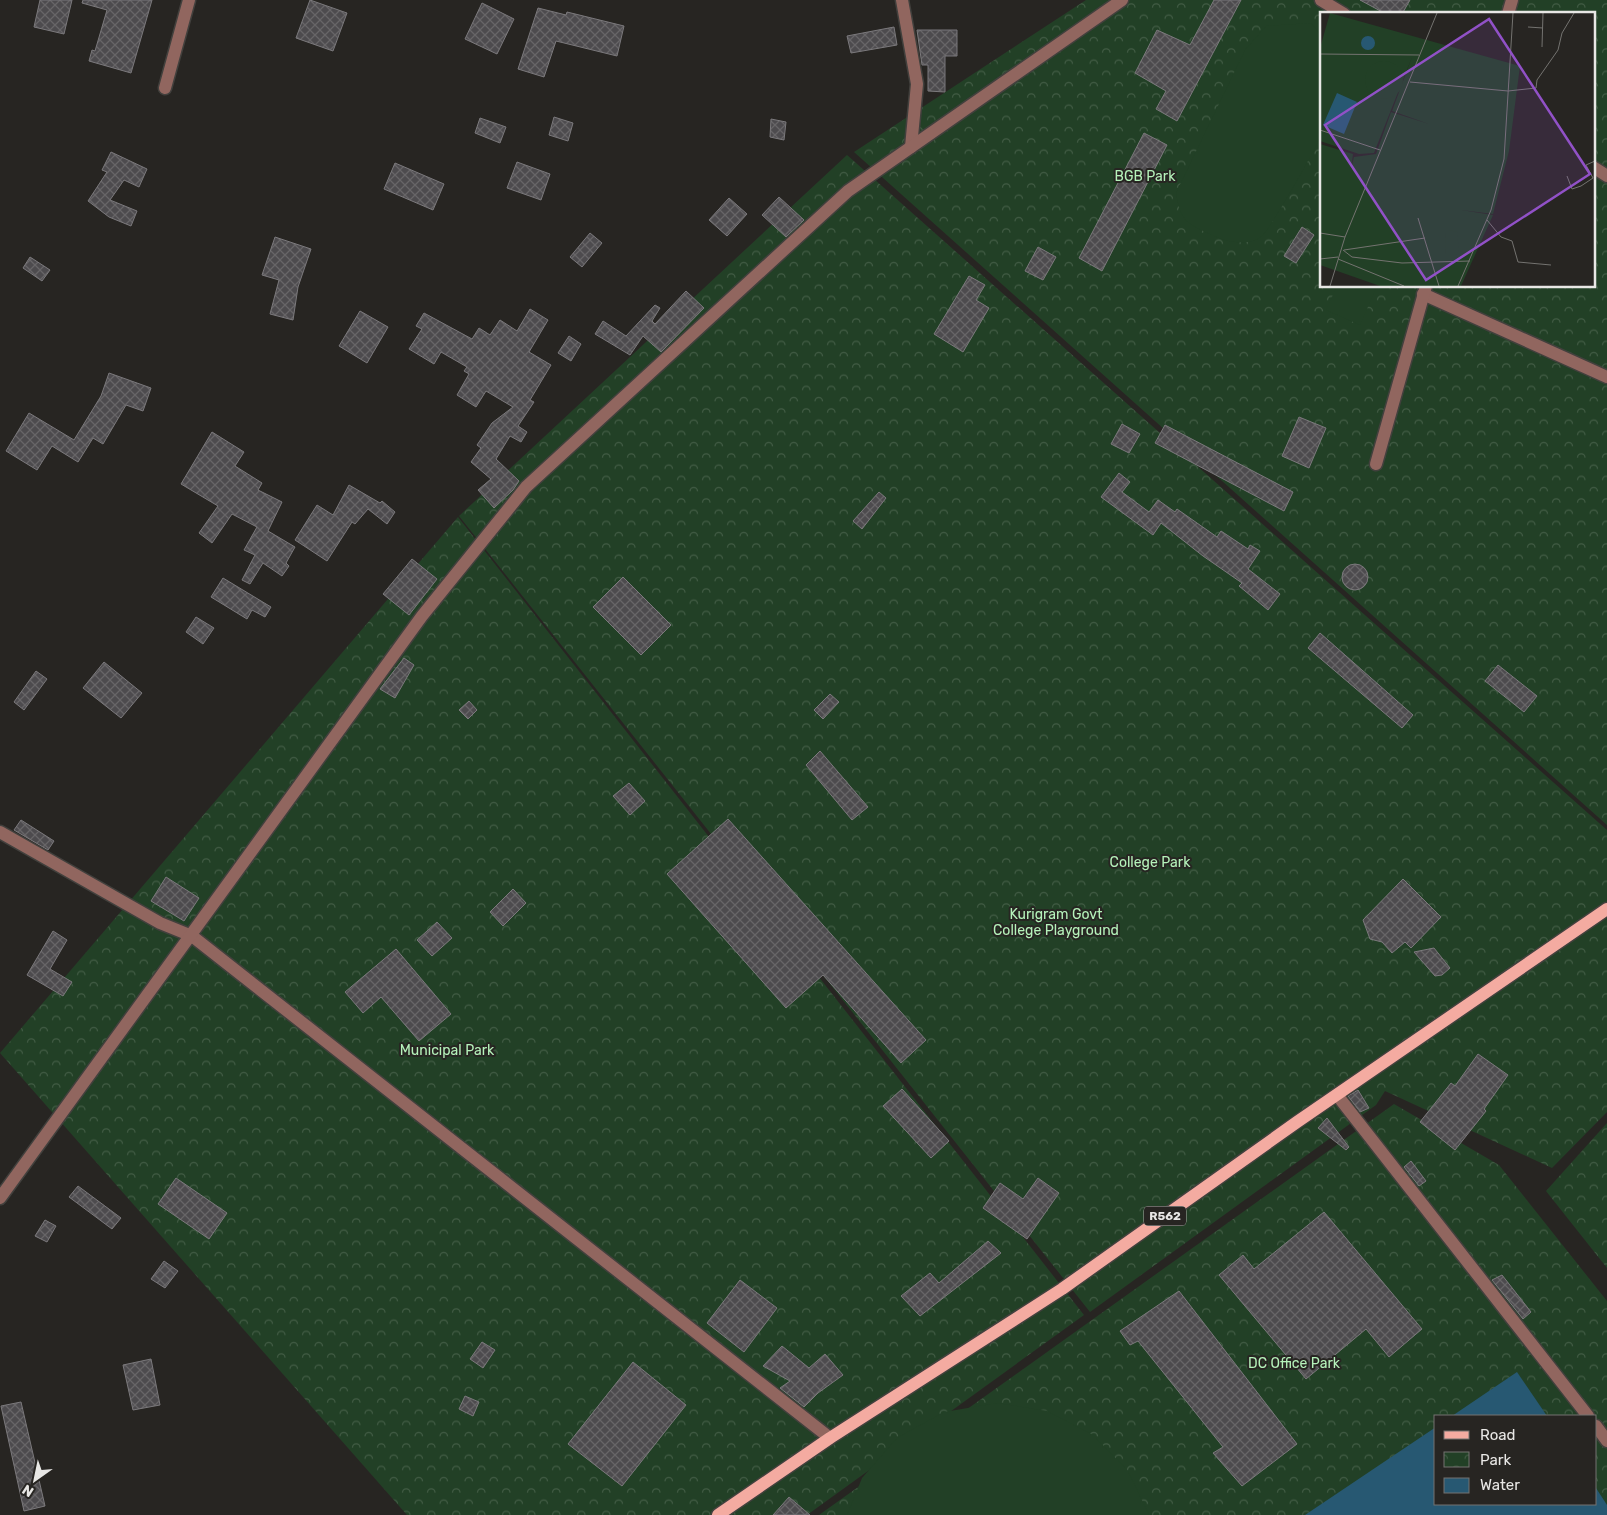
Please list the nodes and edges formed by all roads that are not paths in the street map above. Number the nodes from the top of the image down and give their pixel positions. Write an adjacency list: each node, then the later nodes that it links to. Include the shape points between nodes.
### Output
1 (189, 0): 6 (street)
2 (902, 0): 7 (street, via 916,84)
3 (1122, 0): 7 (street)
4 (1321, 0): 5 (street)
5 (1341, 12)
6 (165, 88)
7 (911, 147): 15 (street, via 848,191 526,487 422,616)
8 (1594, 168): 9 (street)
9 (1607, 176)
10 (1424, 290): 11 (street); 12 (street)
11 (1607, 377)
12 (1376, 464)
13 (0, 832): 15 (street, via 160,923)
14 (1607, 909): 16 (main road, R562)
15 (192, 936): 17 (street); 20 (street)
16 (1336, 1096): 18 (street); 20 (main road, R562, via 1062,1289)
17 (0, 1198)
18 (1587, 1415)
19 (1597, 1427): 21 (street)
20 (830, 1438): 22 (main road, R562)
21 (1607, 1441)
22 (718, 1515)

